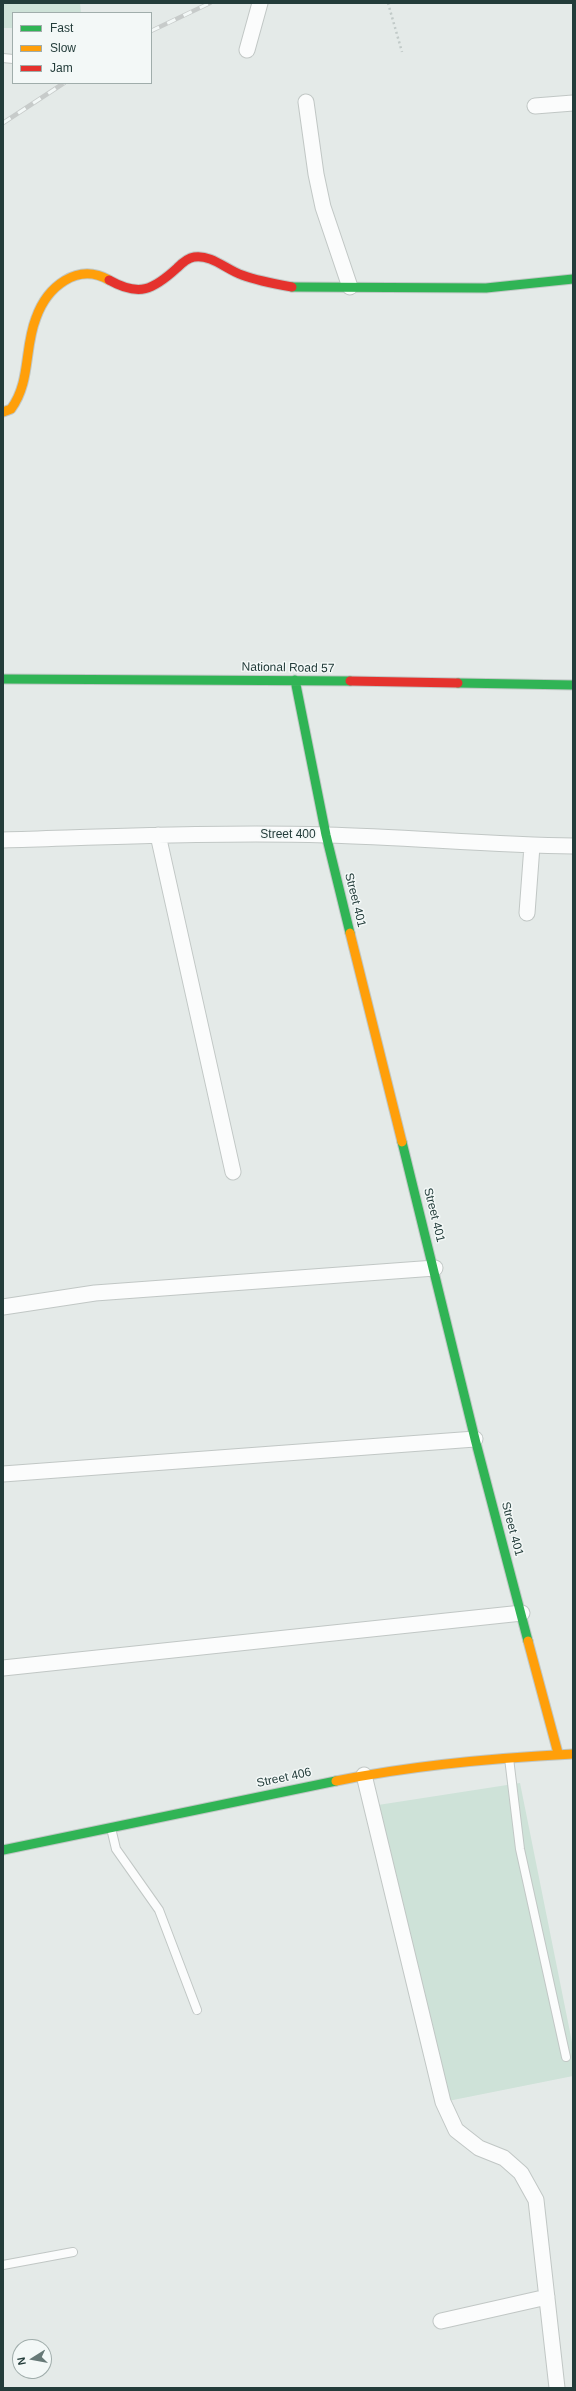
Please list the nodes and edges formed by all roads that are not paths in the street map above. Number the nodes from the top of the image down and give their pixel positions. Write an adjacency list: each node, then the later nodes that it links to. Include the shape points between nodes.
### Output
1 (260, 3): 2 (street)
2 (247, 50)
3 (306, 102): 7 (street, via 316,174 324,208)
4 (573, 102): 5 (street)
5 (536, 106)
6 (573, 279): 7 (street, via 475,288)
7 (350, 287): 8 (street, via 296,287 269,282 194,257 186,260 164,280 142,290 127,290 96,273 80,273 70,277 49,294 34,322 16,405)
8 (3, 412)
9 (3, 679): 10 (street, National Road 57)
10 (295, 680): 11 (street, National Road 57); 13 (street, Street 401)
11 (573, 685)
12 (158, 835): 13 (street, Street 400); 14 (street, Street 400); 18 (street)
13 (326, 835): 15 (street, Street 400); 19 (street, Street 401)
14 (3, 840)
15 (532, 846): 16 (street, Street 400); 17 (street)
16 (573, 846)
17 (527, 913)
18 (233, 1172)
19 (435, 1268): 20 (street, via 95,1293); 21 (street, Street 401)
20 (3, 1307)
21 (475, 1438): 22 (street); 23 (street, Street 401)
22 (3, 1474)
23 (522, 1613): 24 (street); 25 (street, Street 401)
24 (3, 1668)
25 (558, 1753): 26 (street, Street 406); 27 (street, Street 406)
26 (573, 1754)
27 (509, 1757): 28 (street, Street 406); 32 (lane, via 520,1848)
28 (364, 1775): 29 (street, Street 406); 35 (street, via 443,2102 456,2130 479,2148 504,2158 521,2173 536,2200)
29 (110, 1827): 30 (street, Street 406); 31 (lane, via 116,1849 159,1910)
30 (3, 1850)
31 (197, 2010)
32 (566, 2057)
33 (72, 2252): 34 (lane)
34 (3, 2265)
35 (547, 2297): 36 (street); 37 (street)
36 (440, 2321)
37 (557, 2388)

